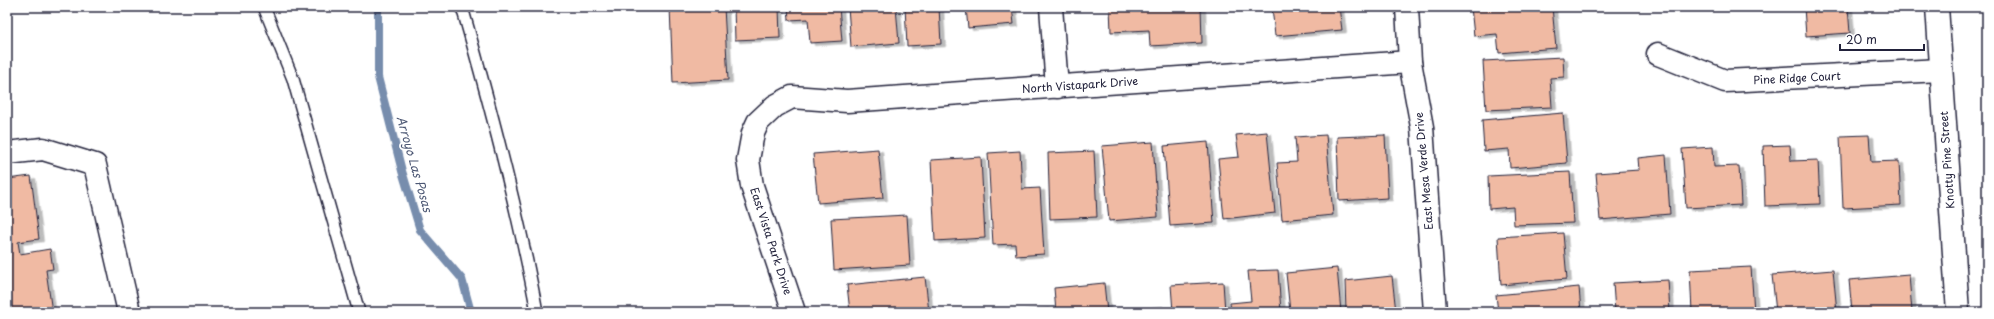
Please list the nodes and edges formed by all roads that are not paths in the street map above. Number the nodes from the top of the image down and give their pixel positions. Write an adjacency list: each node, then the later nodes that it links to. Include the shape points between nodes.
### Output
1 (264, 7): 13 (lane, via 293,79)
2 (462, 7): 14 (lane, via 496,125 527,255)
3 (1051, 7): 9 (street)
4 (1407, 7): 7 (street, East Mesa Verde Drive)
5 (1937, 7): 8 (street, Knotty Pine Street)
6 (1658, 54): 8 (street, Pine Ridge Court, via 1725,81)
7 (1410, 62): 9 (street, North Vistapark Drive); 16 (street, East Mesa Verde Drive, via 1422,127)
8 (1941, 70): 17 (street, Knotty Pine Street)
9 (1057, 87): 10 (street, North Vistapark Drive, via 847,101 792,97 775,106)
10 (758, 122): 15 (street, East Vista Park Drive, via 749,147 752,186)
11 (7, 153): 12 (street, via 43,149 95,165)
12 (129, 312)
13 (359, 312)
14 (537, 312)
15 (794, 312)
16 (1435, 312)
17 (1958, 312)

